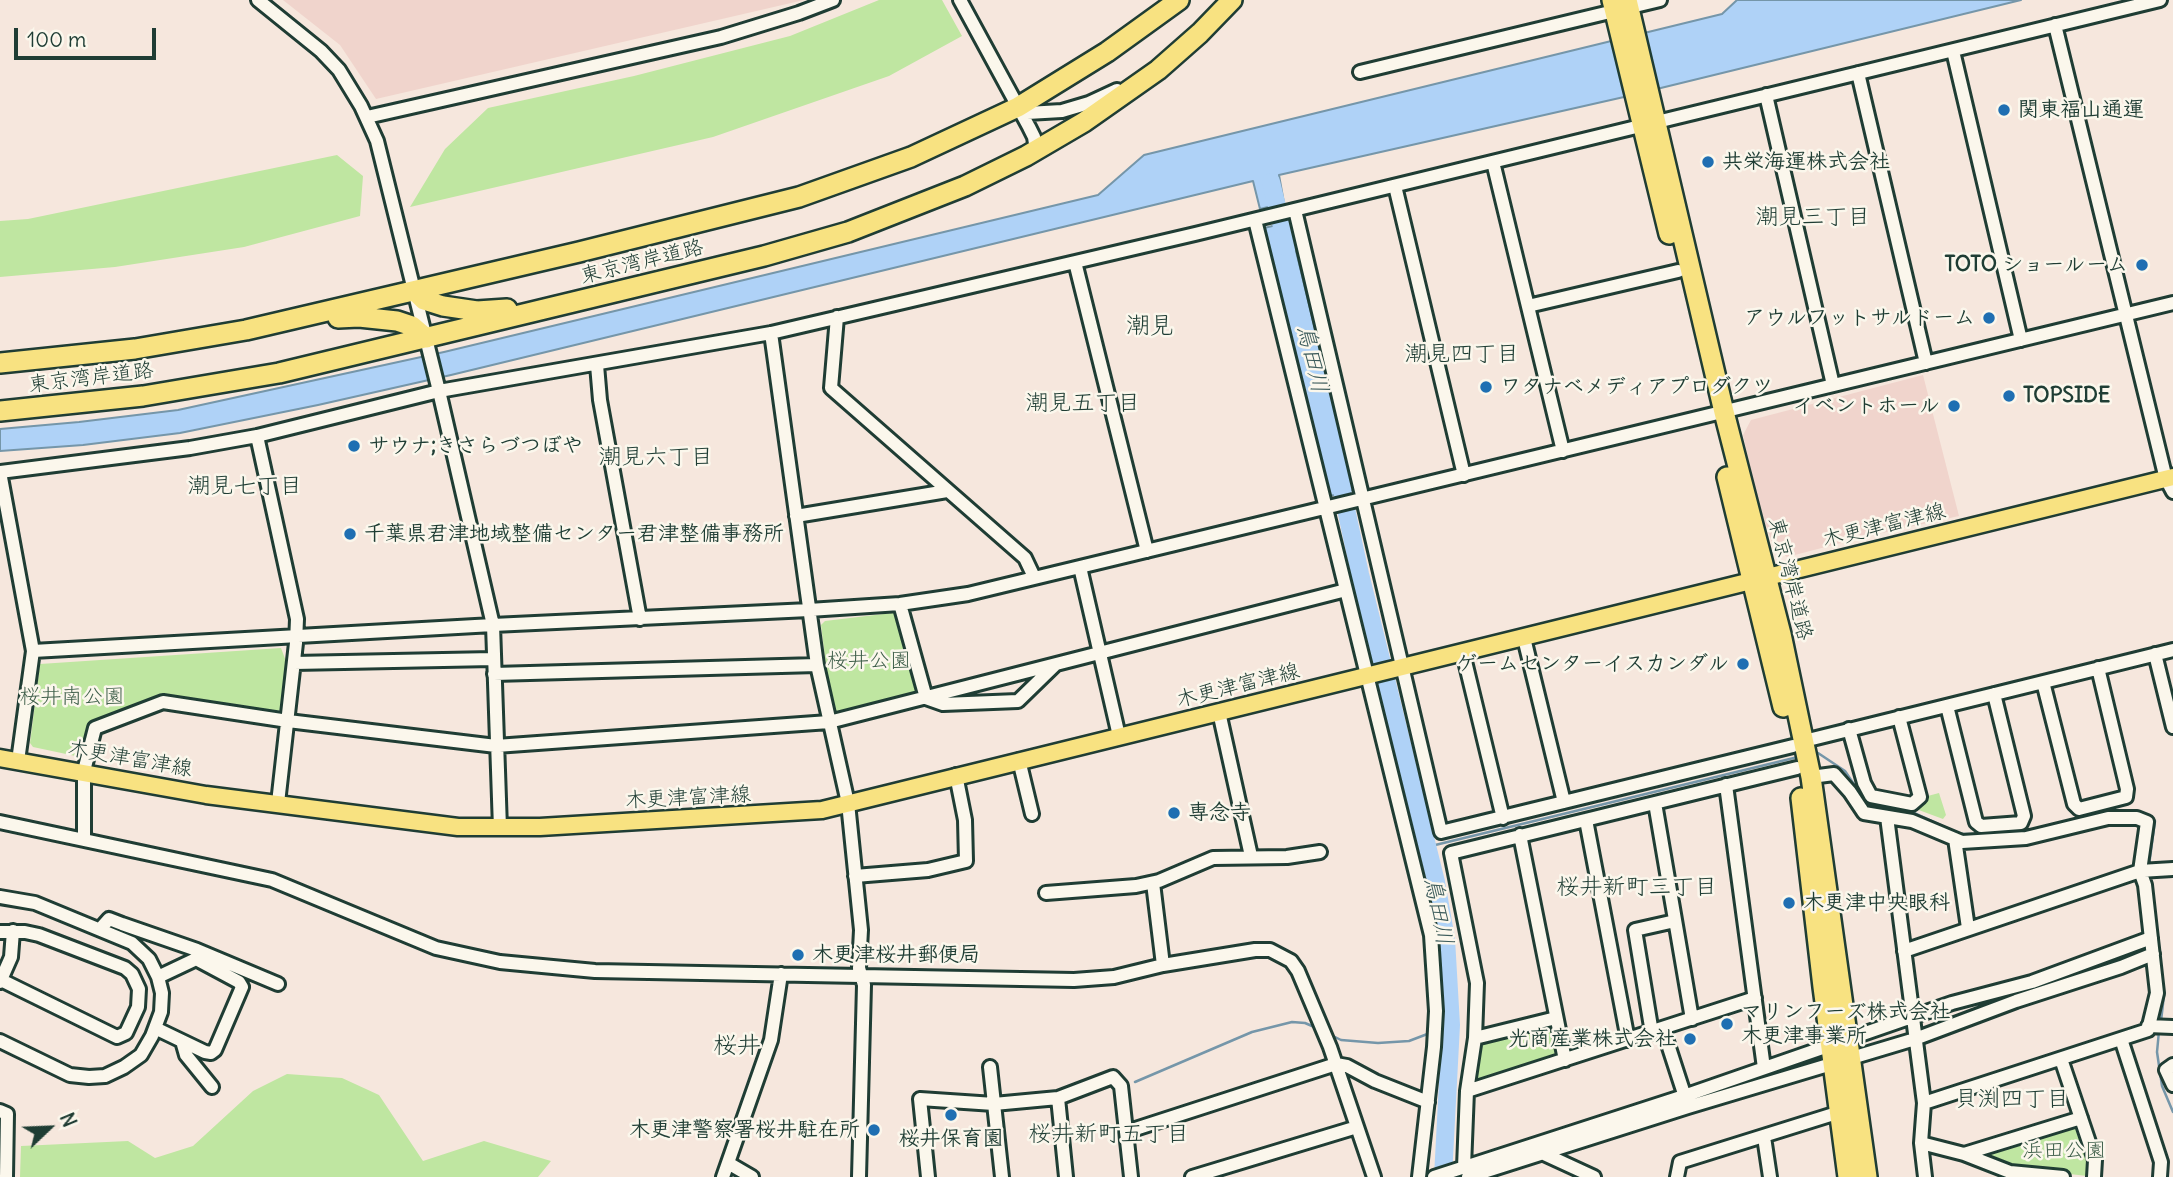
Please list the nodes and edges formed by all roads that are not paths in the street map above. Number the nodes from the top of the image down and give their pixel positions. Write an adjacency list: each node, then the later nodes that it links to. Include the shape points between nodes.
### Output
1 (258, 0): 16 (street, via 339,70)
2 (833, 0): 16 (street, via 721,37)
3 (960, 0): 15 (street)
4 (1179, 0): 15 (highway, 東京湾岸道路)
5 (1232, 0): 10 (highway, 東京湾岸道路)
6 (1660, 0): 8 (street)
7 (2160, 0): 9 (street)
8 (1621, 5): 12 (street); 17 (highway, 東京湾岸道路)
9 (2055, 25): 11 (street); 29 (street)
10 (1181, 49): 15 (street, via 1089,103 1038,113); 18 (highway, 東京湾岸道路, via 1113,103)
11 (1953, 51): 13 (street); 34 (street)
12 (1360, 72)
13 (1858, 73): 14 (street); 36 (street)
14 (1766, 95): 17 (street); 38 (street)
15 (1018, 107): 18 (street); 25 (highway, 東京湾岸道路, via 911,157 799,197)
16 (367, 117): 25 (street)
17 (1649, 125): 19 (street); 24 (highway, 東京湾岸道路); 41 (highway, 東京湾岸道路)
18 (1036, 150): 26 (highway, 東京湾岸道路, via 949,193 848,232)
19 (1493, 162): 20 (street); 28 (street)
20 (1395, 186): 21 (street); 45 (street)
21 (1291, 211): 22 (street); 48 (street)
22 (1258, 219): 23 (street); 49 (street)
23 (1075, 262): 30 (street); 51 (street)
24 (1678, 271): 28 (street); 41 (highway, 東京湾岸道路)
25 (415, 291): 26 (highway, via 424,300 477,311); 31 (highway, 東京湾岸道路); 33 (street)
26 (598, 296): 33 (highway, 東京湾岸道路)
27 (2173, 303): 29 (street)
28 (1528, 306): 43 (street)
29 (2126, 315): 34 (street); 46 (street)
30 (837, 317): 32 (street); 47 (street, via 831,388)
31 (246, 330): 33 (highway, via 359,317 405,324); 35 (highway, 東京湾岸道路, via 135,349)
32 (771, 333): 37 (street); 50 (street)
33 (426, 338): 39 (street); 40 (highway, 東京湾岸道路, via 220,384)
34 (2021, 340): 36 (street)
35 (0, 363)
36 (1926, 363): 38 (street)
37 (597, 365): 39 (street); 58 (street)
38 (1833, 385): 41 (street)
39 (439, 391): 42 (street); 59 (street)
40 (0, 411)
41 (1718, 414): 43 (street); 54 (highway, 東京湾岸道路)
42 (257, 436): 44 (street); 60 (street)
43 (1563, 451): 45 (street)
44 (0, 472): 63 (street)
45 (1465, 475): 48 (street)
46 (2171, 483): 54 (main road, 木更津富津線)
47 (947, 491): 50 (street); 53 (street, via 1025,558)
48 (1363, 500): 49 (street); 71 (street)
49 (1326, 508): 51 (street); 55 (street)
50 (796, 516): 57 (street)
51 (1147, 551): 52 (street)
52 (1080, 567): 53 (street); 64 (street)
53 (1034, 578): 56 (street)
54 (1760, 579): 61 (main road, 木更津富津線); 86 (highway, 東京湾岸道路)
55 (1346, 590): 64 (street); 74 (street)
56 (900, 604): 57 (street); 77 (street)
57 (809, 610): 58 (street); 70 (street)
58 (640, 619): 59 (street)
59 (493, 625): 60 (street); 67 (street)
60 (296, 636): 63 (street); 68 (street)
61 (1524, 638): 65 (main road, 木更津富津線); 95 (street)
62 (2173, 650): 66 (street)
63 (33, 651): 90 (street)
64 (1099, 652): 69 (street); 85 (street)
65 (1463, 653): 71 (main road, 木更津富津線); 101 (street)
66 (2155, 654): 72 (street); 83 (street)
67 (493, 659): 68 (street); 73 (street)
68 (294, 663): 81 (street)
69 (1057, 663): 77 (street); 77 (street, via 1018,701 943,704)
70 (817, 665): 73 (street); 82 (street)
71 (1402, 667): 74 (main road, 木更津富津線); 105 (street, via 1441,832)
72 (2098, 668): 75 (street); 75 (street, via 2126,797 2080,809 2074,804)
73 (494, 674): 87 (street)
74 (1368, 676): 79 (main road, 木更津富津線); 157 (street, via 1431,935 1436,1011)
75 (2043, 682): 76 (street)
76 (1994, 694): 78 (street); 78 (street, via 2024,816 2021,823 1981,826 1976,822)
77 (926, 698): 82 (street)
78 (1947, 706): 80 (street)
79 (1219, 712): 85 (main road, 木更津富津線); 111 (street)
80 (1899, 717): 84 (street); 84 (street, via 1920,797 1912,804 1871,796)
81 (288, 721): 87 (street); 91 (street, via 163,702 95,728); 96 (street)
82 (829, 722): 87 (street); 97 (street)
83 (2173, 727)
84 (1849, 729): 86 (street)
85 (1119, 736): 89 (main road, 木更津富津線)
86 (1798, 743): 92 (highway, 東京湾岸道路); 95 (street)
87 (496, 746): 104 (street)
88 (0, 758): 90 (main road, 木更津富津線)
89 (1019, 760): 93 (main road, 木更津富津線); 99 (street)
90 (18, 761): 91 (main road, 木更津富津線)
91 (84, 771): 96 (main road, 木更津富津線); 108 (street)
92 (1804, 772): 94 (street); 100 (street, via 1834,774 1864,813); 145 (highway, 東京湾岸道路)
93 (956, 775): 97 (main road, 木更津富津線); 114 (street, via 965,820 966,861 928,870)
94 (1726, 785): 98 (street); 131 (street)
95 (1564, 802): 101 (street)
96 (278, 803): 104 (main road, 木更津富津線, via 458,827)
97 (848, 803): 104 (main road, 木更津富津線, via 795,813); 114 (street)
98 (1655, 803): 102 (street); 118 (street)
99 (1032, 814)
100 (1887, 817): 107 (street, via 1912,821); 123 (street)
101 (1503, 818): 105 (street)
102 (1586, 820): 106 (street); 142 (street)
103 (0, 822): 108 (street)
104 (500, 828)
105 (1446, 831): 110 (street)
106 (1520, 835): 110 (street); 132 (street)
107 (1955, 839): 113 (street, via 2026,838 2108,818 2137,818 2147,822); 120 (street)
108 (84, 840): 126 (street, via 272,880 436,948 473,957 595,971)
109 (1320, 852): 111 (street)
110 (1451, 853): 139 (street, via 1477,982)
111 (1251, 856): 115 (street, via 1213,858)
112 (2173, 869): 113 (street)
113 (2140, 871): 120 (street); 122 (street)
114 (855, 876): 128 (street)
115 (1153, 883): 116 (street); 125 (street)
116 (1046, 893)
117 (0, 897): 119 (street, via 35,903)
118 (1675, 921): 134 (street); 138 (street, via 1635,930)
119 (101, 928): 127 (street, via 132,943 149,958); 130 (street, via 109,919 122,923)
120 (1968, 928): 123 (street)
121 (7, 932): 129 (street, via 10,957); 129 (street, via 51,939 125,968 139,989 138,1007 126,1033 117,1037)
122 (2151, 938): 124 (street); 133 (street, via 2032,982)
123 (1904, 951): 133 (street)
124 (2153, 954): 135 (street, via 2157,993); 140 (street)
125 (1163, 965): 128 (street, via 1114,977 1074,980); 148 (street, via 1255,950 1283,955 1298,971)
126 (781, 974): 128 (street); 169 (street, via 771,1040)
127 (158, 976): 137 (street, via 161,1012); 144 (street, via 197,960 242,987 215,1050 205,1052)
128 (862, 976): 174 (street)
129 (1, 981)
130 (278, 984)
131 (1755, 998): 134 (street); 151 (street)
132 (1556, 1018): 139 (street); 147 (street)
133 (1913, 1018): 140 (street); 145 (street)
134 (1692, 1020): 138 (street)
135 (2148, 1026): 136 (street); 141 (street, via 2148,1030)
136 (2173, 1027)
137 (155, 1028): 143 (street, via 141,1055 106,1076 70,1075); 144 (street)
138 (1657, 1031): 142 (street); 156 (street)
139 (1475, 1038): 154 (street)
140 (1915, 1039): 145 (street); 158 (street)
141 (2121, 1039): 146 (street); 191 (street, via 2161,1162)
142 (1628, 1040): 147 (street)
143 (0, 1041)
144 (182, 1041): 153 (street, via 186,1055)
145 (1841, 1052): 151 (street); 156 (street); 161 (highway, 東京湾岸道路); 187 (highway, 東京湾岸道路)
146 (2061, 1059): 158 (street); 162 (street)
147 (1565, 1060): 154 (street)
148 (1336, 1064): 157 (street); 163 (street); 164 (street)
149 (2173, 1065): 152 (street, via 2166,1070)
150 (990, 1067): 159 (street)
151 (1764, 1068): 156 (street)
152 (2173, 1085)
153 (212, 1087)
154 (1467, 1091): 170 (street)
155 (1058, 1098): 159 (street); 164 (street, via 1113,1077 1121,1086); 177 (street)
156 (1686, 1101): 167 (street)
157 (1428, 1102): 181 (street)
158 (1924, 1103): 166 (street)
159 (994, 1104): 175 (street, via 920,1099); 176 (street)
160 (0, 1111): 171 (street, via 7,1114)
161 (1840, 1112): 165 (street); 186 (highway, 東京湾岸道路)
162 (2081, 1118): 168 (street); 190 (street, via 2095,1160)
163 (1357, 1127): 179 (street); 180 (street)
164 (1126, 1132): 178 (street)
165 (1764, 1137): 184 (street, via 1680,1162); 185 (street)
166 (1922, 1143): 168 (street); 188 (street)
167 (1540, 1148): 170 (street); 183 (street)
168 (1964, 1154): 189 (street, via 2010,1172)
169 (728, 1163): 172 (street); 173 (street)
170 (1466, 1172): 182 (street)
171 (6, 1177)
172 (723, 1177)
173 (752, 1177)
174 (859, 1177)
175 (928, 1177)
176 (1002, 1177)
177 (1066, 1177)
178 (1131, 1177)
179 (1192, 1177)
180 (1374, 1177)
181 (1419, 1177)
182 (1434, 1177)
183 (1594, 1177)
184 (1677, 1177)
185 (1770, 1177)
186 (1848, 1177)
187 (1867, 1177)
188 (1926, 1177)
189 (2063, 1177)
190 (2094, 1177)
191 (2160, 1177)

